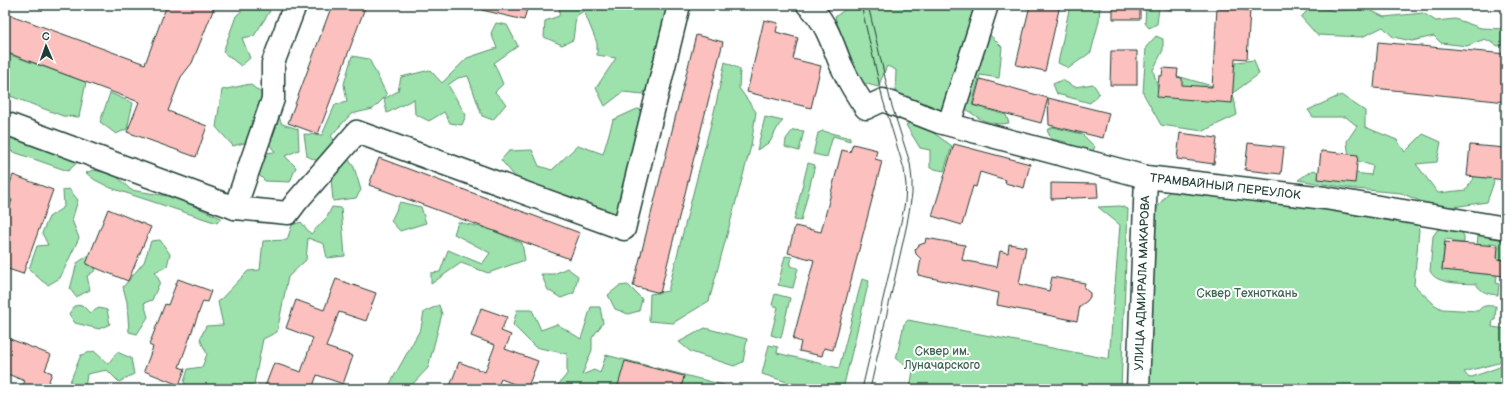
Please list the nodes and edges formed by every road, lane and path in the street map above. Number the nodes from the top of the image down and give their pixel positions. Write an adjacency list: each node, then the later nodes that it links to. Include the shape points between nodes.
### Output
1 (295, 5): 8 (street, via 273,63 273,99)
2 (679, 5): 8 (street, via 624,229 357,132 288,213)
3 (808, 5): 6 (street, ТРАМВАЙНЫЙ ПЕРЕУЛОК, via 816,12 831,37 841,65 866,108 883,100)
4 (987, 5): 6 (street)
5 (5, 123): 8 (street)
6 (949, 124): 7 (street, ТРАМВАЙНЫЙ ПЕРЕУЛОК)
7 (1146, 177): 9 (street, ТРАМВАЙНЫЙ ПЕРЕУЛОК, via 1325,198); 10 (street, УЛИЦА АДМИРАЛА МАКАРОВА)
8 (235, 208)
9 (1506, 228)
10 (1138, 389)

